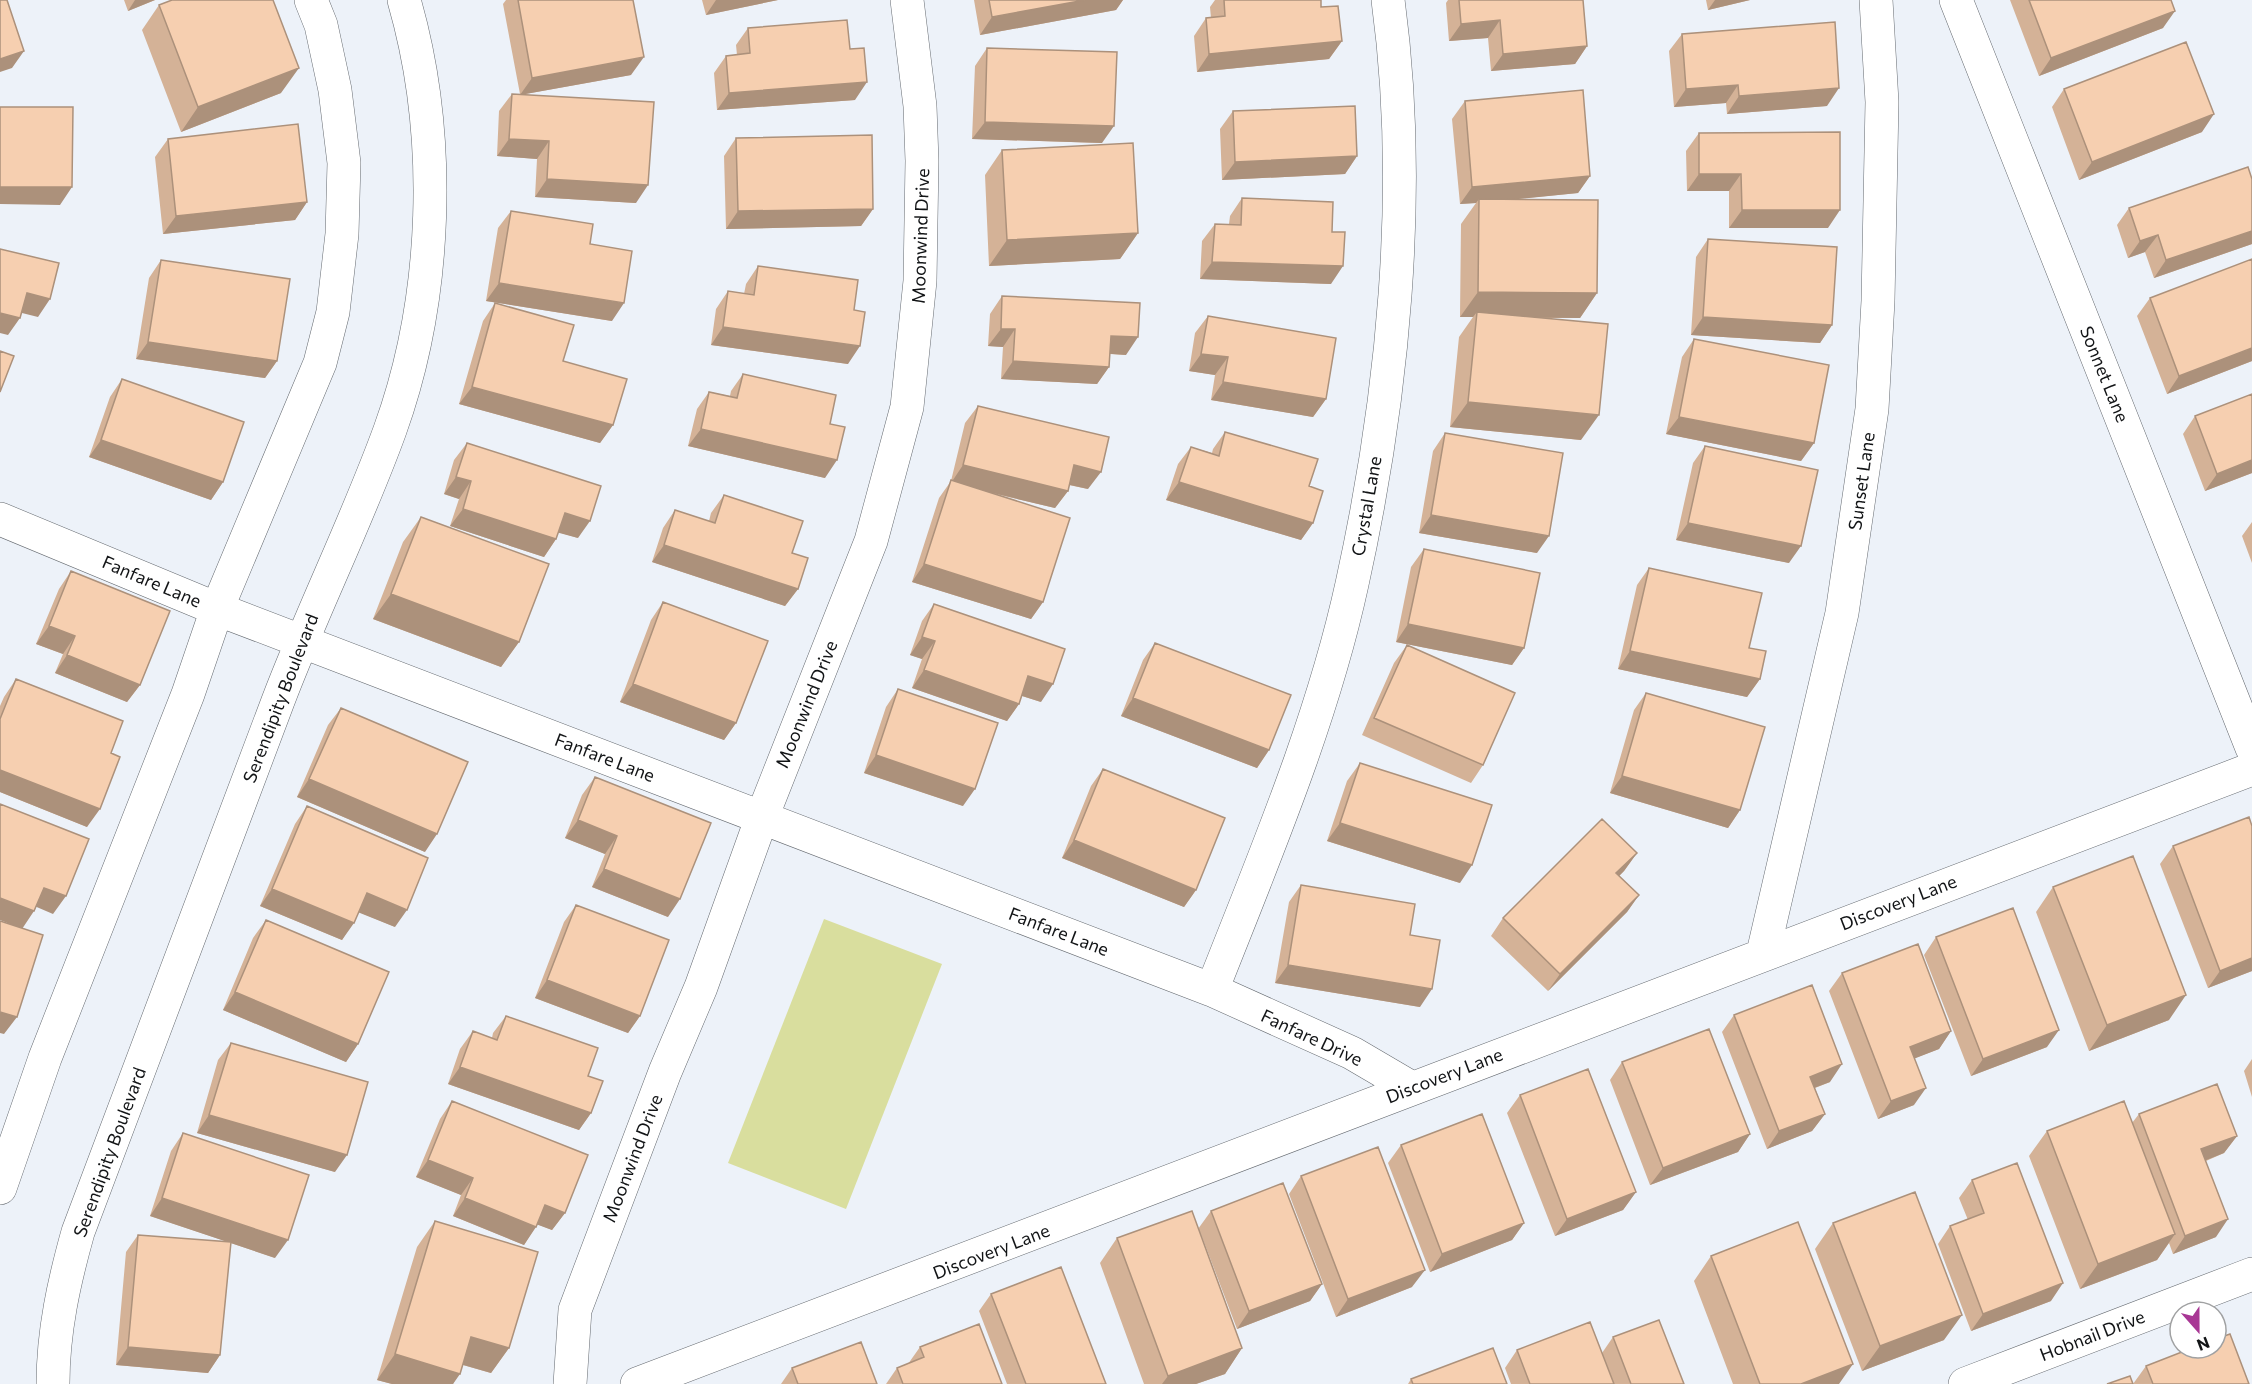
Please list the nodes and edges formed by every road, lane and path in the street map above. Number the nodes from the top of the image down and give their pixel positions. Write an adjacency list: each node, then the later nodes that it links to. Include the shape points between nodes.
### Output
1 (311, 0): 8 (street, via 321,25 335,90 344,163 342,234 333,312 320,363)
2 (404, 0): 9 (street, Serendipity Boulevard, via 424,105 429,180 430,250 416,340 390,429)
3 (908, 0): 12 (street, Moonwind Drive, via 922,161 920,281 907,407 871,541)
4 (1388, 0): 14 (street, Crystal Lane, via 1399,138 1399,200 1392,329 1376,459 1352,585 1333,654 1285,803)
5 (1876, 0): 13 (street, Sunset Lane, via 1882,102 1872,409 1842,613)
6 (1956, 0): 10 (street, Sonnet Lane)
7 (0, 519): 8 (street, Fanfare Lane)
8 (217, 609): 9 (street, Fanfare Lane); 16 (street, via 188,694 45,1058)
9 (301, 641): 12 (street, Fanfare Lane); 18 (street, Serendipity Boulevard, via 78,1232 63,1287 53,1352)
10 (2252, 748)
11 (2252, 769): 13 (street, Discovery Lane)
12 (762, 817): 14 (street, Fanfare Lane); 19 (street, Moonwind Drive, via 701,987 575,1310)
13 (1763, 953): 15 (street, Discovery Lane)
14 (1212, 990): 15 (street, Fanfare Drive, via 1352,1053)
15 (1410, 1087): 20 (street, Discovery Lane, via 1108,1207)
16 (0, 1188)
17 (2252, 1274): 21 (street, Hobnail Drive)
18 (53, 1384)
19 (570, 1384)
20 (637, 1384)
21 (1965, 1384)

